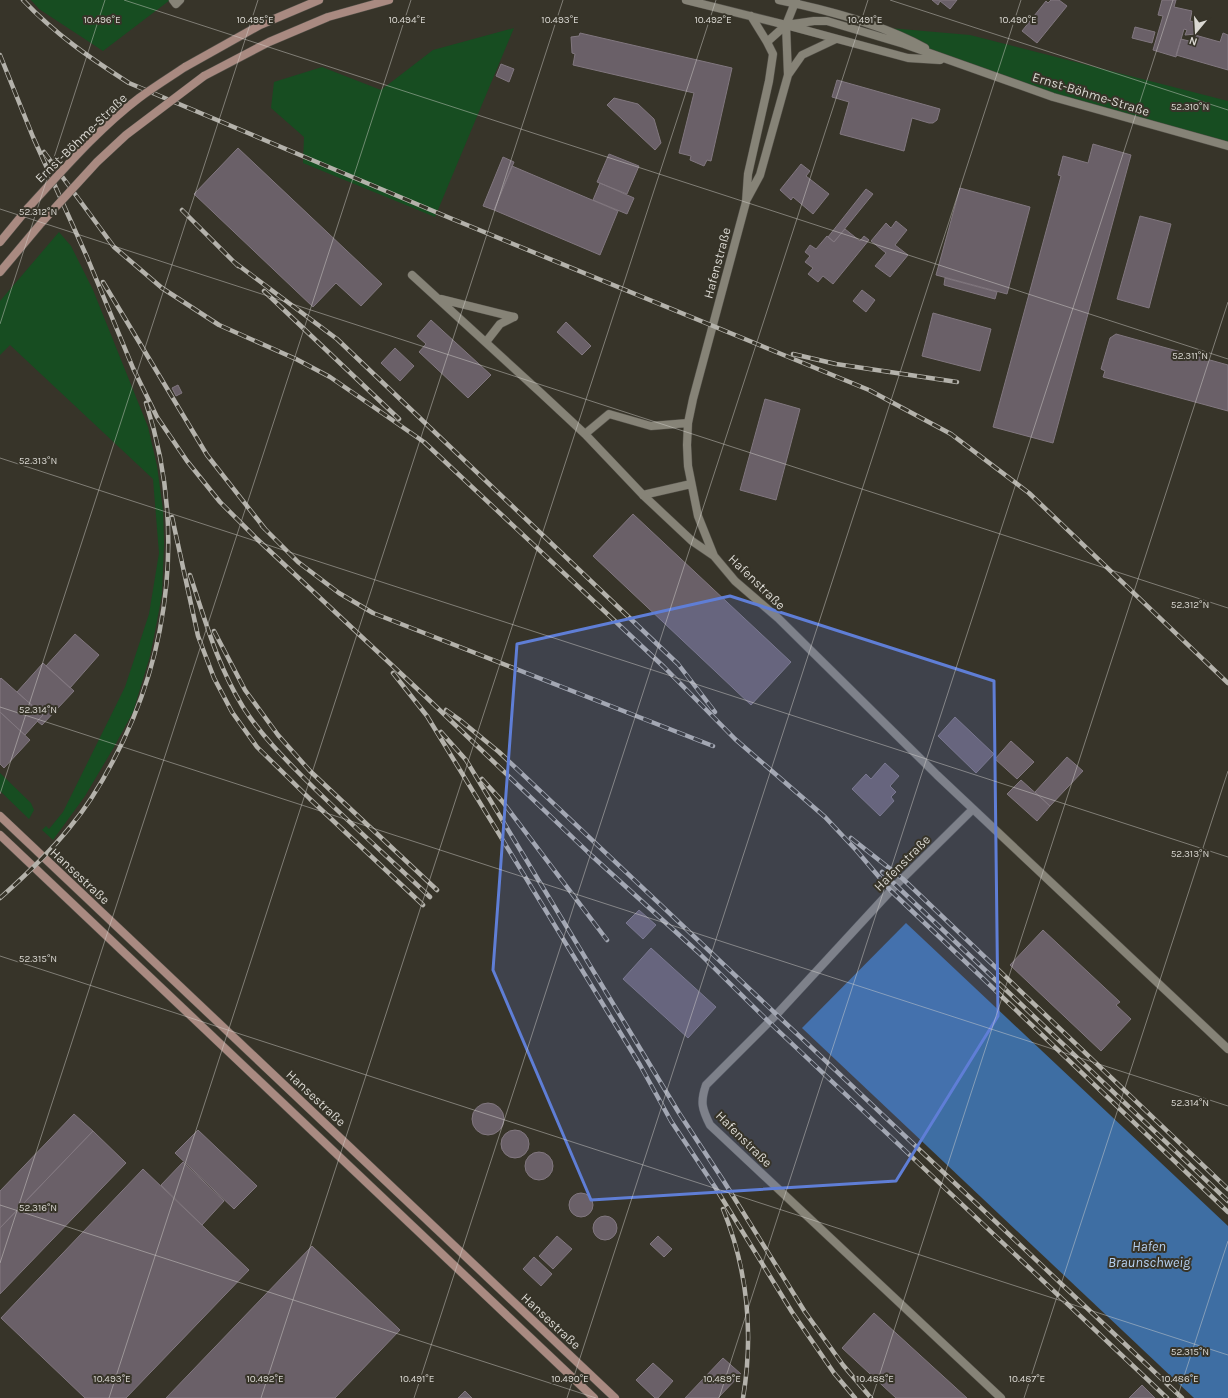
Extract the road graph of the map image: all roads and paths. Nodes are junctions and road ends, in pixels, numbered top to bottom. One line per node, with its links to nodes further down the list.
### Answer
1 (173, 0): 2 (street)
2 (180, 0)
3 (319, 0): 16 (main road, Ernst-Böhme-Straße, bridge)
4 (389, 0): 17 (main road, bridge)
5 (686, 0): 8 (street, Ernst-Böhme-Straße)
6 (779, 0): 7 (street, Ernst-Böhme-Straße)
7 (795, 2): 9 (street); 12 (street, Ernst-Böhme-Straße)
8 (751, 16): 9 (street, Ernst-Böhme-Straße); 11 (street, Hafenstraße)
9 (786, 25): 10 (street, Ernst-Böhme-Straße); 11 (street); 12 (street, Ernst-Böhme-Straße); 13 (street, Hafenstraße)
10 (836, 39): 12 (street, Ernst-Böhme-Straße); 13 (street, Hafenstraße)
11 (767, 42): 15 (street, Hafenstraße)
12 (949, 60): 14 (street, Ernst-Böhme-Straße)
13 (788, 75): 15 (street, Hafenstraße)
14 (1228, 146)
15 (746, 202): 21 (street, Hafenstraße)
16 (0, 242)
17 (0, 272)
18 (412, 275): 19 (street, Hafenstraße)
19 (439, 299): 20 (street, Hafenstraße); 20 (street, Hafenstraße)
20 (486, 342): 22 (street, Hafenstraße)
21 (688, 423): 22 (street); 23 (street, Hafenstraße)
22 (585, 434): 24 (street, Hafenstraße)
23 (691, 484): 24 (street); 25 (street, Hafenstraße)
24 (643, 494): 25 (street, Hafenstraße)
25 (714, 556): 26 (street, Hafenstraße)
26 (973, 808): 29 (street, Hafenstraße); 32 (street, Hafenstraße)
27 (0, 816): 31 (main road, Hansestraße)
28 (0, 835): 30 (main road, Hansestraße)
29 (1228, 1049)
30 (594, 1398)
31 (615, 1398)
32 (1001, 1398)

